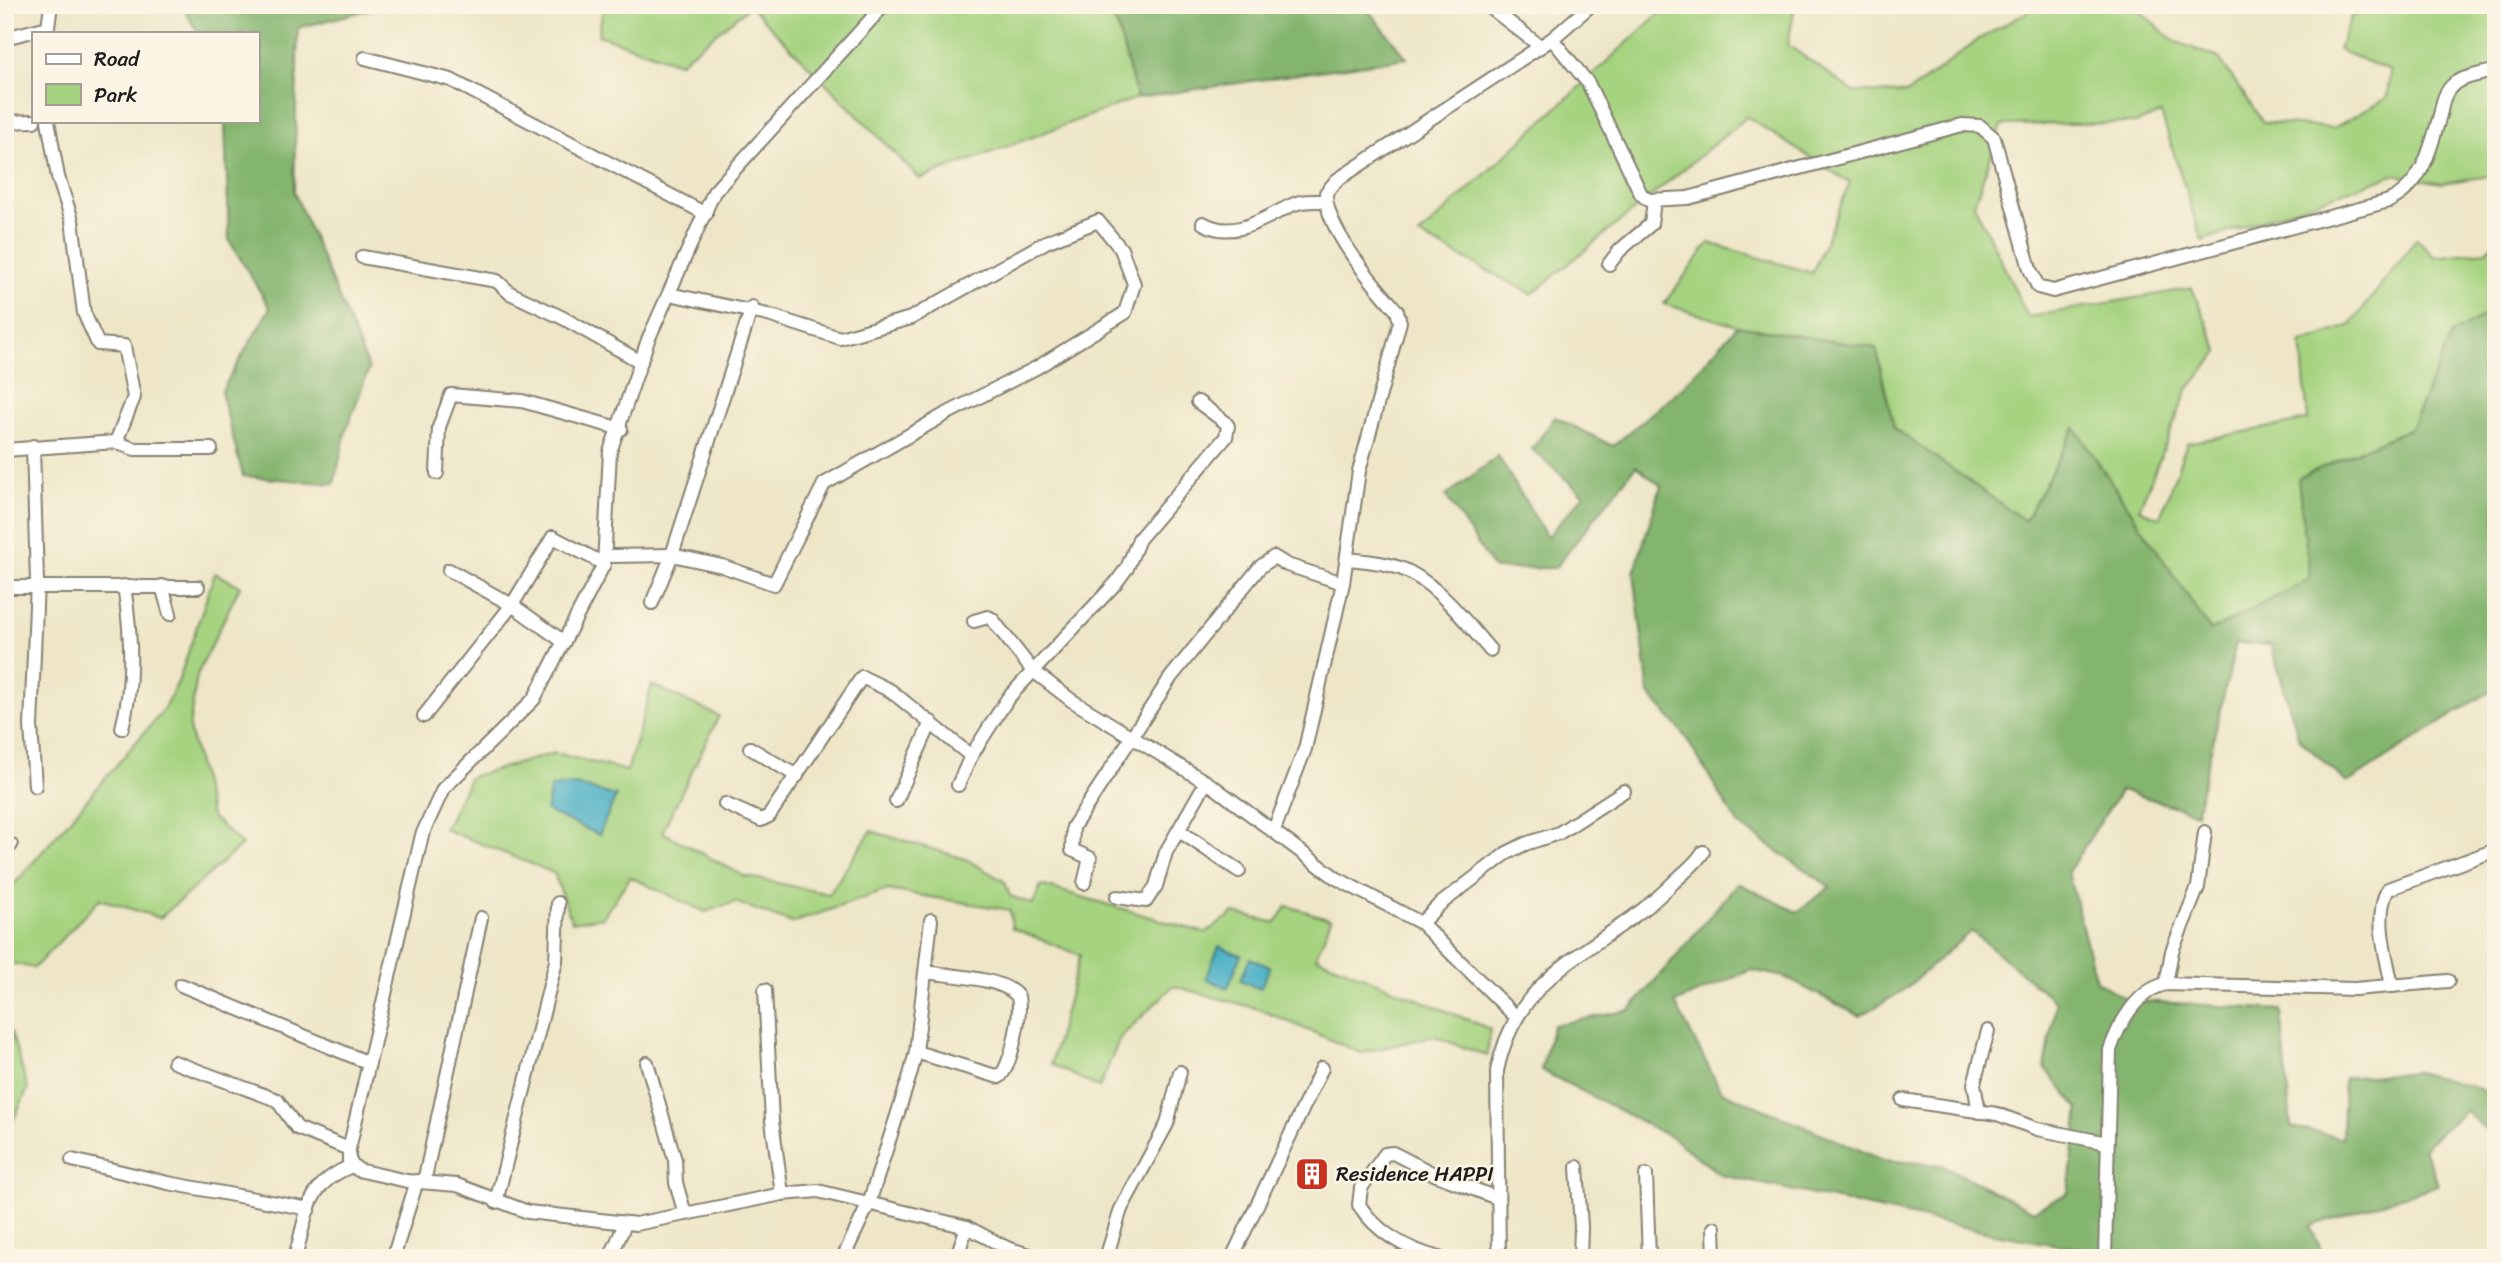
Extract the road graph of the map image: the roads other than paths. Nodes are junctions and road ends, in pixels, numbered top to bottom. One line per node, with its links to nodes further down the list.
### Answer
1 (51, 5): 5 (street)
2 (884, 5): 17 (street)
3 (1487, 5): 9 (street)
4 (1591, 5): 8 (street)
5 (40, 32)
6 (32, 36): 7 (street)
7 (5, 38)
8 (1552, 38): 9 (street); 16 (street)
9 (1540, 46): 15 (street)
10 (365, 58): 17 (street)
11 (2496, 70): 16 (street)
12 (32, 121): 13 (street)
13 (5, 122)
14 (48, 122): 26 (street)
15 (1325, 201): 18 (street); 32 (street)
16 (1654, 201): 20 (street)
17 (706, 214): 21 (street)
18 (1203, 223)
19 (362, 257): 23 (street)
20 (1609, 264)
21 (669, 294): 22 (street); 23 (street)
22 (751, 309): 31 (street); 31 (street)
23 (641, 362): 25 (street)
24 (1198, 402): 47 (street)
25 (620, 429): 30 (street); 33 (street)
26 (116, 442): 27 (street); 28 (street)
27 (33, 447): 29 (street); 36 (street)
28 (211, 449)
29 (5, 450)
30 (437, 473)
31 (672, 555): 33 (street); 41 (street)
32 (1347, 559): 35 (street); 46 (street)
33 (608, 560): 42 (street); 45 (street)
34 (449, 570): 42 (street)
35 (1343, 583): 51 (street); 61 (street)
36 (37, 586): 37 (street); 39 (street); 57 (street)
37 (124, 586): 38 (street); 50 (street)
38 (162, 586): 40 (street); 43 (street)
39 (5, 587)
40 (198, 587)
41 (652, 603)
42 (512, 605): 45 (street); 48 (street)
43 (170, 614)
44 (974, 621): 47 (street)
45 (564, 642): 84 (street)
46 (1490, 650)
47 (1032, 670): 51 (street); 53 (street)
48 (424, 716)
49 (931, 722): 53 (street); 54 (street); 59 (street)
50 (122, 728)
51 (1129, 737): 55 (street); 67 (street)
52 (750, 748): 54 (street)
53 (971, 755): 56 (street)
54 (797, 776): 60 (street)
55 (1206, 782): 61 (street); 62 (street)
56 (958, 785)
57 (36, 786)
58 (1625, 790): 72 (street)
59 (896, 801)
60 (726, 804)
61 (1274, 830): 72 (street)
62 (1181, 832): 66 (street); 68 (street)
63 (2205, 832): 75 (street)
64 (2496, 850): 77 (street)
65 (1703, 852): 79 (street)
66 (1239, 871)
67 (1084, 883)
68 (1117, 897)
69 (558, 903): 98 (street)
70 (481, 918): 95 (street)
71 (931, 920): 73 (street)
72 (1421, 923): 79 (street)
73 (926, 972): 81 (street); 81 (street)
74 (2448, 981): 77 (street)
75 (2166, 984): 77 (street); 89 (street)
76 (181, 985): 84 (street)
77 (2392, 986)
78 (765, 990): 96 (street)
79 (1516, 1017): 97 (street)
80 (1988, 1031): 88 (street)
81 (916, 1052): 99 (street)
82 (174, 1062): 90 (street)
83 (647, 1062): 101 (street)
84 (369, 1063): 90 (street)
85 (1322, 1068): 112 (street)
86 (1180, 1072): 111 (street)
87 (1903, 1100): 88 (street)
88 (1979, 1112): 89 (street)
89 (2107, 1143): 118 (street)
90 (349, 1149): 92 (street)
91 (72, 1160): 100 (street)
92 (352, 1167): 95 (street); 100 (street)
93 (1577, 1167): 115 (street)
94 (1646, 1175): 116 (street)
95 (421, 1182): 98 (street); 106 (street)
96 (782, 1194): 99 (street); 101 (street)
97 (1497, 1198): 113 (street); 114 (street)
98 (496, 1202): 102 (street)
99 (869, 1203): 103 (street); 108 (street)
100 (309, 1209): 105 (street)
101 (685, 1214): 102 (street)
102 (625, 1224): 107 (street)
103 (967, 1227): 109 (street); 110 (street)
104 (1714, 1228): 117 (street)
105 (295, 1258)
106 (393, 1258)
107 (610, 1258)
108 (843, 1258)
109 (956, 1258)
110 (1039, 1258)
111 (1106, 1258)
112 (1232, 1258)
113 (1439, 1258)
114 (1499, 1258)
115 (1580, 1258)
116 (1648, 1258)
117 (1715, 1258)
118 (2105, 1258)

